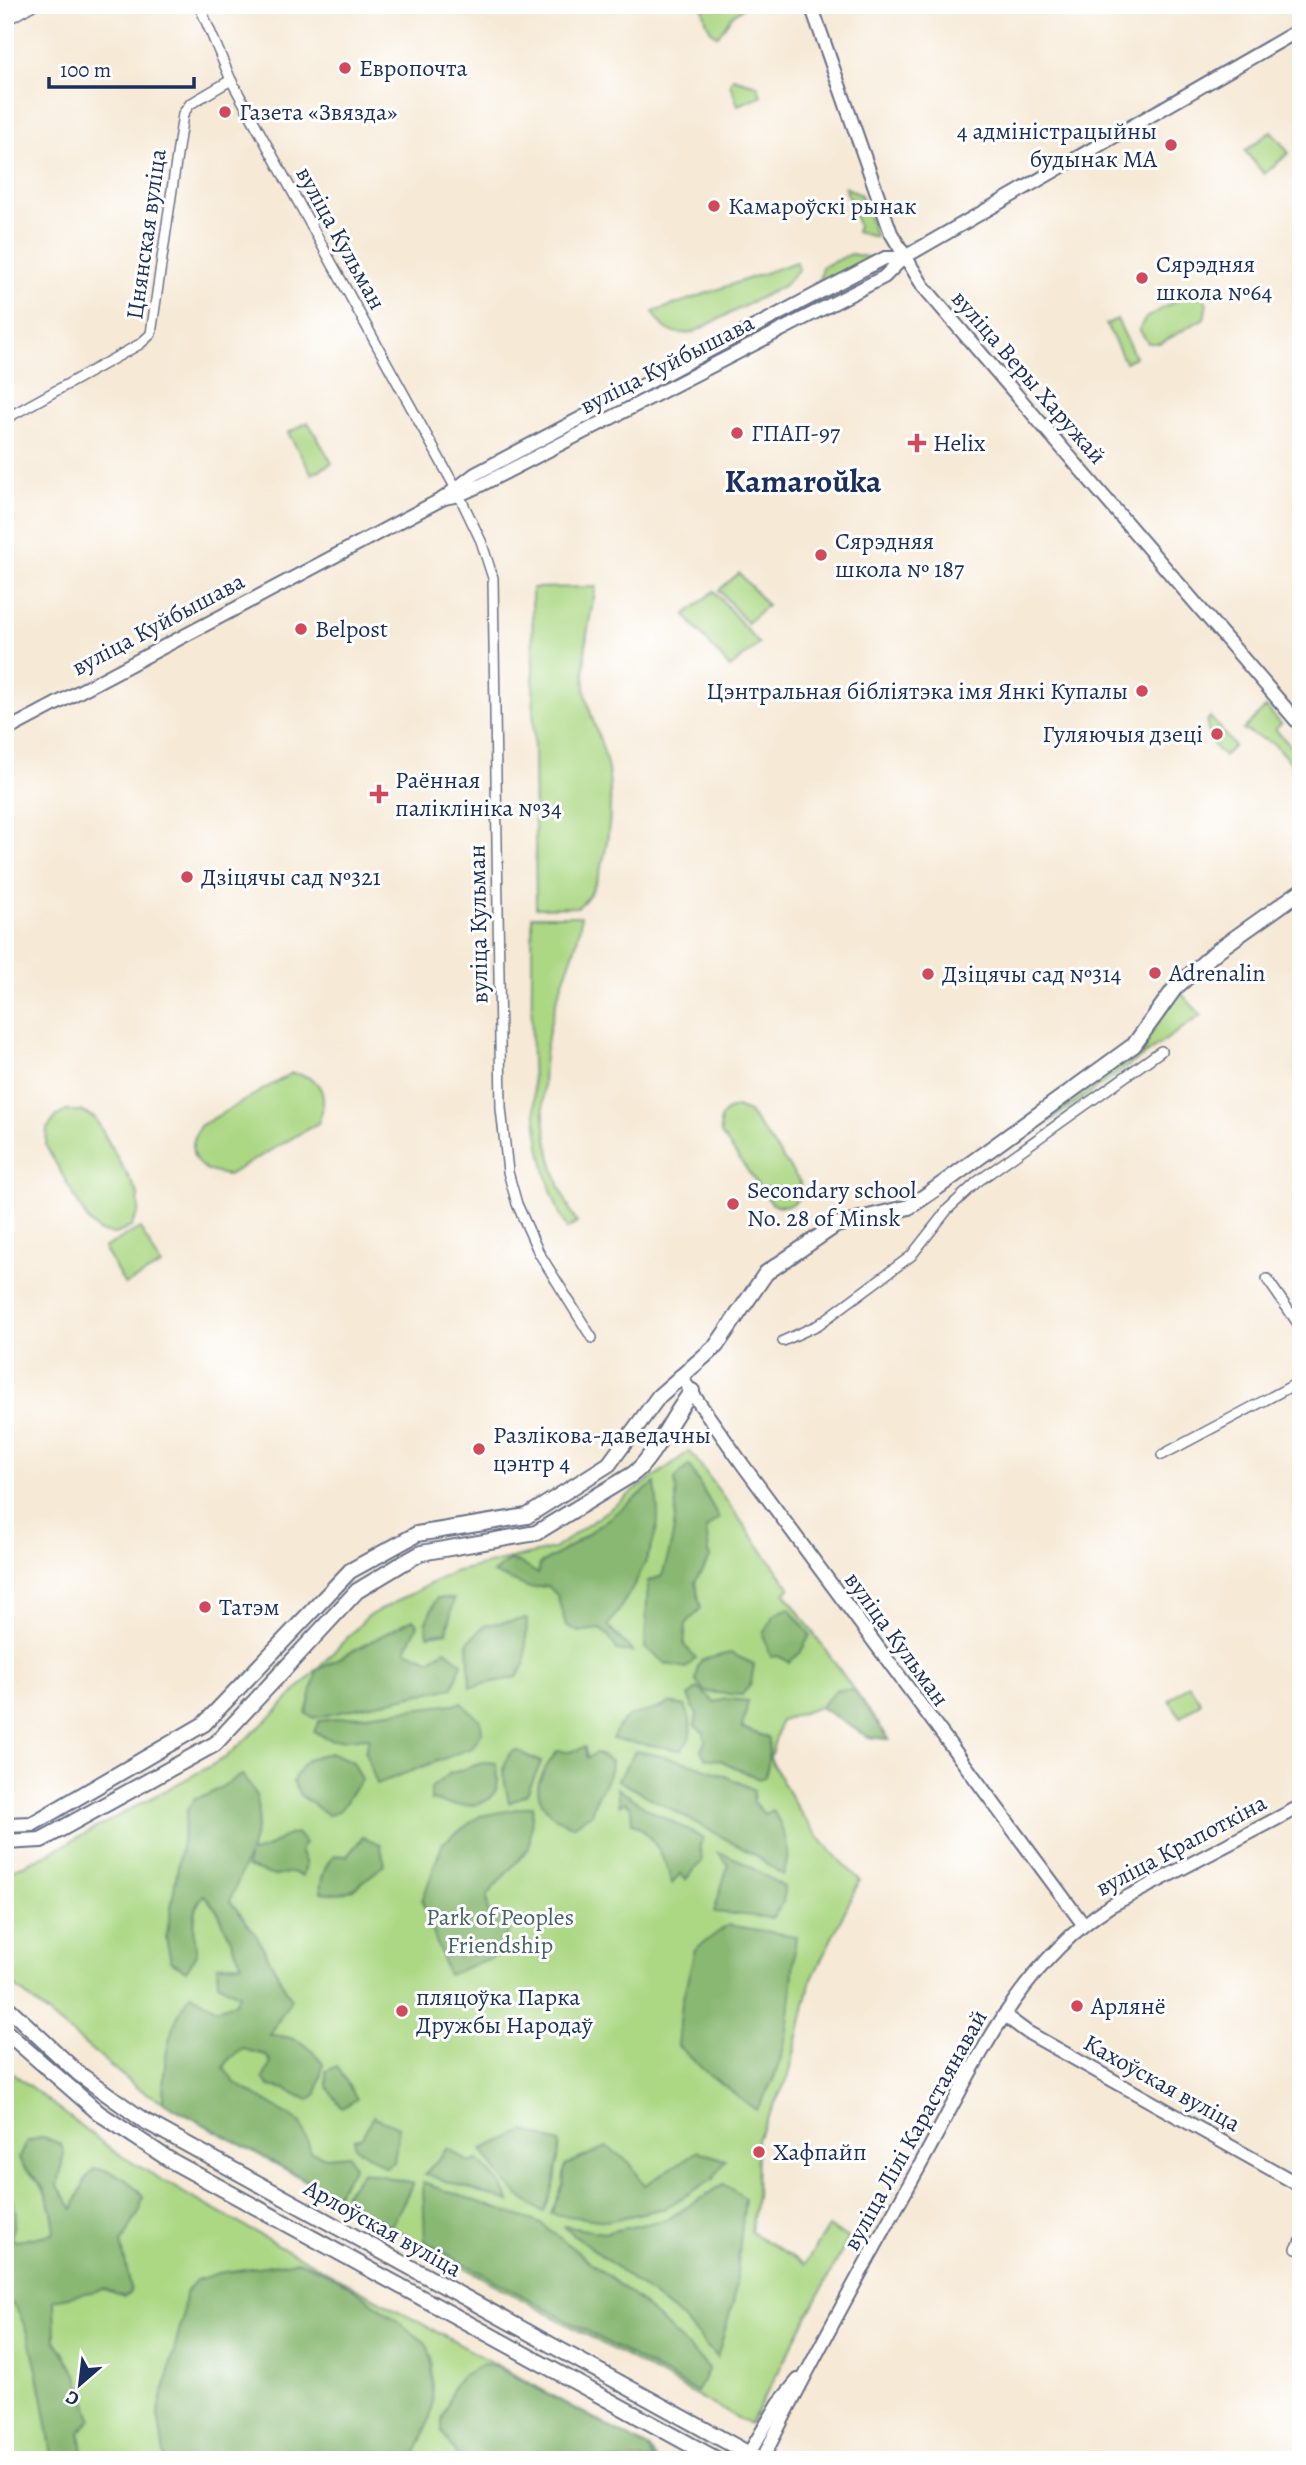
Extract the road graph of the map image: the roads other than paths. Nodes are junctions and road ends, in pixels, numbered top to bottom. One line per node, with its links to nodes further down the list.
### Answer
1 (33, 5): 4 (street)
2 (199, 5): 6 (street, вуліца Кульман)
3 (811, 5): 7 (main road, вуліца Веры Харужай)
4 (5, 21)
5 (1301, 29): 7 (main road, вуліца Куйбышава)
6 (231, 80): 8 (street, Цнянская вуліца); 9 (street, вуліца Кульман)
7 (903, 258): 9 (main road, вуліца Куйбышава); 10 (main road, вуліца Веры Харужай)
8 (5, 419)
9 (457, 491): 11 (main road, вуліца Куйбышава); 16 (street, вуліца Кульман)
10 (1301, 726)
11 (5, 731)
12 (1301, 891): 18 (main road)
13 (1161, 1051): 17 (street)
14 (1267, 1279): 15 (street)
15 (1301, 1328)
16 (592, 1338)
17 (783, 1341)
18 (680, 1376): 20 (main road, вуліца Кульман); 23 (main road)
19 (1301, 1381): 21 (street)
20 (692, 1391): 24 (main road); 25 (main road, вуліца Кульман)
21 (1162, 1455)
22 (1301, 1805): 25 (main road, вуліца Крапоткіна)
23 (5, 1825)
24 (5, 1842)
25 (1083, 1924): 27 (main road, вуліца Лілі Карастаянавай)
26 (5, 2005): 30 (main road, Арлоўская вуліца)
27 (1004, 2015): 29 (main road, Кахоўская вуліца); 30 (main road, вуліца Лілі Карастаянавай)
28 (5, 2031): 31 (main road, Арлоўская вуліца)
29 (1301, 2186)
30 (754, 2458)
31 (719, 2460)

